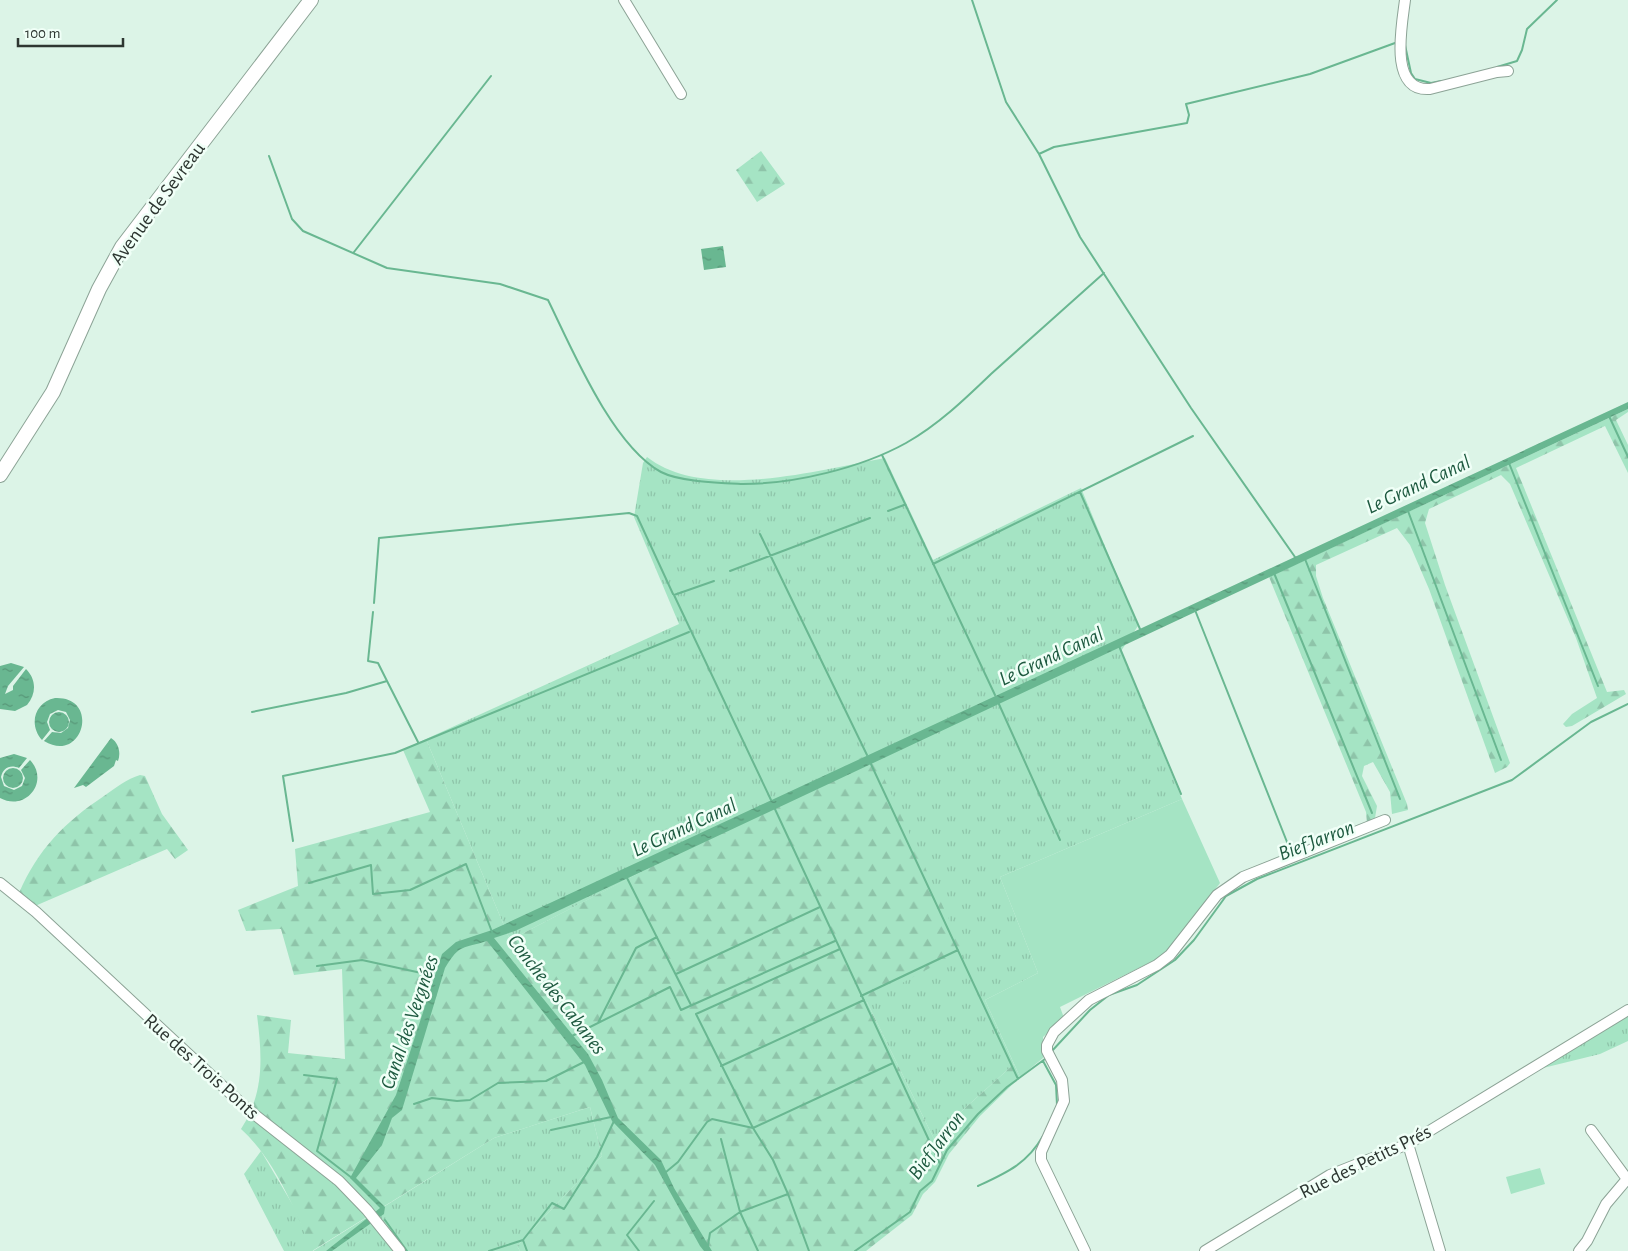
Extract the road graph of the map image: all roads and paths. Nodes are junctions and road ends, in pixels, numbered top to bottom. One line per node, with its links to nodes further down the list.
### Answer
1 (311, 0): 6 (main road, Avenue de Sevreau)
2 (624, 0): 5 (street)
3 (1405, 0): 4 (street)
4 (1508, 71)
5 (681, 94)
6 (0, 475)
7 (1385, 820): 14 (street)
8 (0, 883): 13 (street, Rue des Trois Ponts)
9 (1628, 1010): 11 (street, Rue des Petits Prés)
10 (1591, 1130): 12 (street)
11 (1408, 1144): 15 (street, Rue des Petits Prés); 16 (street)
12 (1628, 1178): 17 (street)
13 (400, 1251)
14 (1085, 1251)
15 (1205, 1251)
16 (1440, 1251)
17 (1578, 1251)

